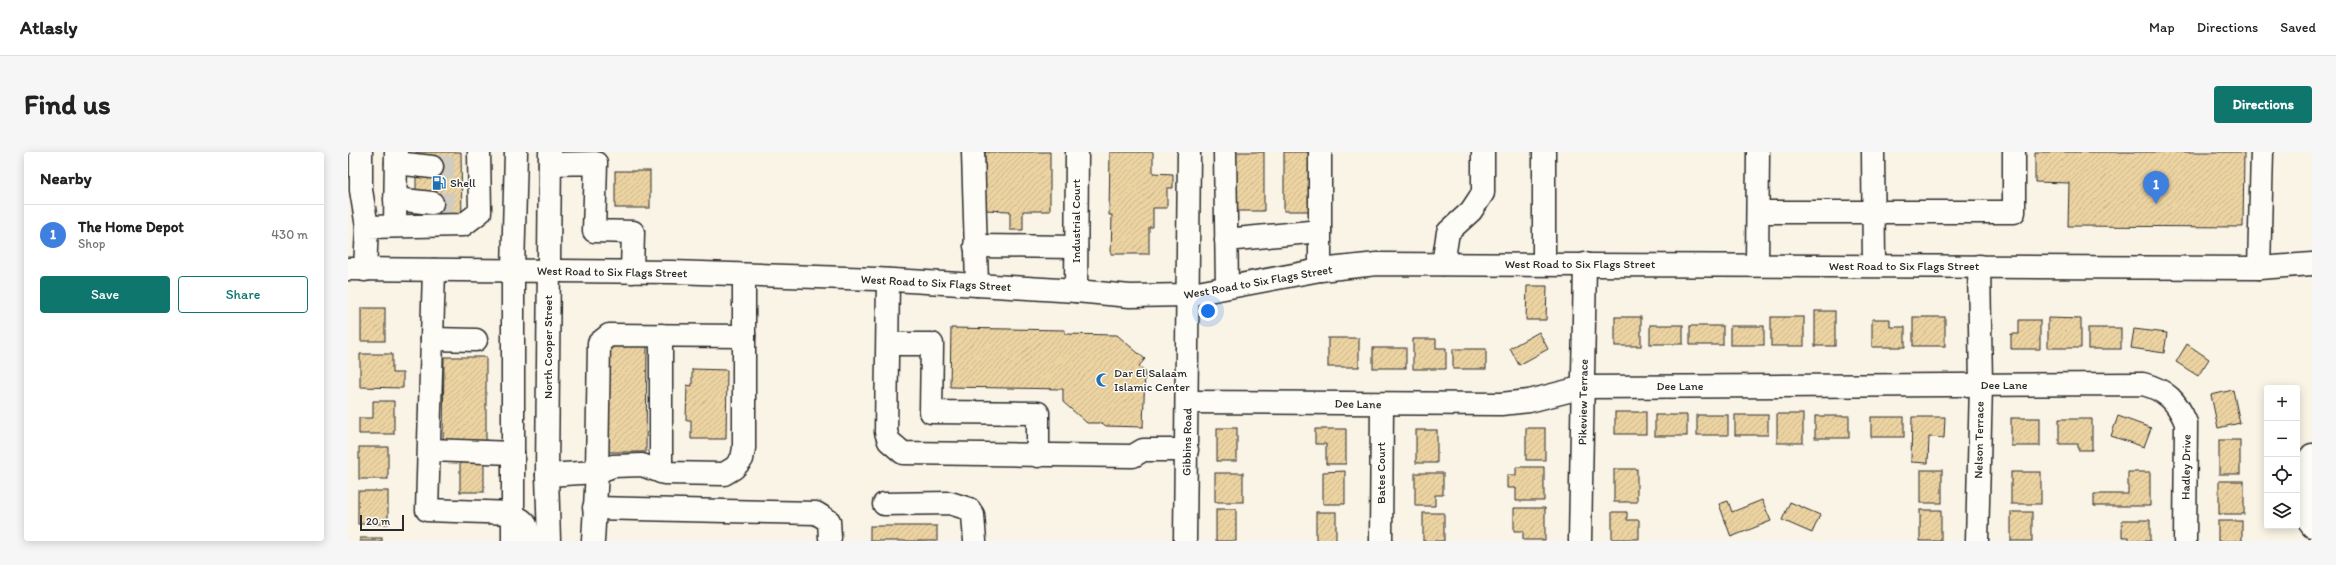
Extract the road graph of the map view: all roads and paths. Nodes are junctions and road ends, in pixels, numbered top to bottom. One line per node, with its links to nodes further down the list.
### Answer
1 (361, 152): 23 (street)
2 (516, 152): 39 (street)
3 (973, 152): 26 (street)
4 (1077, 152): 27 (street, Industrial Court)
5 (1189, 152): 47 (street, Gibbins Road)
6 (1225, 152): 25 (street)
7 (1320, 152): 24 (street)
8 (1483, 152): 28 (street)
9 (1544, 152): 29 (street)
10 (1758, 152): 20 (street)
11 (1873, 152): 21 (street)
12 (2014, 152): 21 (street)
13 (2262, 152): 35 (street)
14 (396, 158): 17 (street); 18 (street)
15 (550, 158): 40 (street, North Cooper Street); 41 (street)
16 (473, 161): 22 (street)
17 (432, 167)
18 (395, 199): 19 (street); 22 (street)
19 (432, 203)
20 (1758, 212): 21 (street); 32 (street)
21 (1873, 213): 33 (street)
22 (395, 226): 23 (street)
23 (367, 227): 36 (street)
24 (1320, 231): 25 (street); 38 (street)
25 (1226, 240): 45 (street)
26 (975, 246): 27 (street); 44 (street)
27 (1076, 248): 46 (street, Industrial Court)
28 (1443, 264): 29 (street, West Road to Six Flags Street); 38 (street, West Road to Six Flags Street)
29 (1544, 264): 30 (street, West Road to Six Flags Street)
30 (1585, 264): 32 (street, West Road to Six Flags Street); 54 (street, Pikeview Terrace)
31 (2312, 264): 35 (street, West Road to Six Flags Street)
32 (1757, 265): 33 (street, West Road to Six Flags Street)
33 (1874, 265): 34 (street, West Road to Six Flags Street)
34 (1979, 266): 35 (street, West Road to Six Flags Street); 53 (street, Nelson Terrace)
35 (2259, 268)
36 (356, 269): 37 (street, West Road to Six Flags Street)
37 (434, 270): 39 (street, West Road to Six Flags Street); 50 (street)
38 (1320, 270): 45 (street, West Road to Six Flags Street)
39 (513, 271): 40 (street, West Road to Six Flags Street); 60 (street)
40 (549, 272): 41 (street, West Road to Six Flags Street); 65 (street, North Cooper Street)
41 (632, 272): 42 (street, West Road to Six Flags Street)
42 (744, 275): 43 (street, West Road to Six Flags Street); 49 (street)
43 (888, 280): 44 (street, West Road to Six Flags Street); 52 (street)
44 (976, 285): 46 (street, West Road to Six Flags Street)
45 (1227, 287): 47 (street, West Road to Six Flags Street)
46 (1076, 291): 47 (street, West Road to Six Flags Street)
47 (1187, 296): 56 (street, Gibbins Road)
48 (661, 335): 49 (street); 63 (street); 64 (street)
49 (744, 336): 64 (street)
50 (432, 339): 51 (street); 58 (street)
51 (476, 340)
52 (888, 344): 62 (street); 62 (street)
53 (1980, 385): 54 (street, Dee Lane); 55 (street, Dee Lane); 79 (street, Nelson Terrace)
54 (1584, 386): 57 (street, Dee Lane); 78 (street, Pikeview Terrace)
55 (2171, 397): 80 (street, Hadley Drive)
56 (1188, 402): 57 (street, Dee Lane); 59 (street, Gibbins Road)
57 (1382, 404): 77 (street, Bates Court)
58 (430, 450): 60 (street); 68 (street)
59 (1187, 450): 62 (street); 76 (street, Gibbins Road)
60 (513, 453): 68 (street)
61 (2312, 455): 69 (street)
62 (1038, 456)
63 (597, 472): 64 (street); 65 (street); 67 (street)
64 (661, 472)
65 (547, 475): 73 (street, North Cooper Street)
66 (884, 504): 75 (street)
67 (594, 508): 70 (street); 74 (street)
68 (513, 514): 71 (street); 72 (street)
69 (2312, 526)
70 (830, 538)
71 (513, 541)
72 (529, 541)
73 (549, 541)
74 (593, 541)
75 (975, 541)
76 (1185, 541)
77 (1381, 541)
78 (1580, 541)
79 (1977, 541)
80 (2185, 541)

